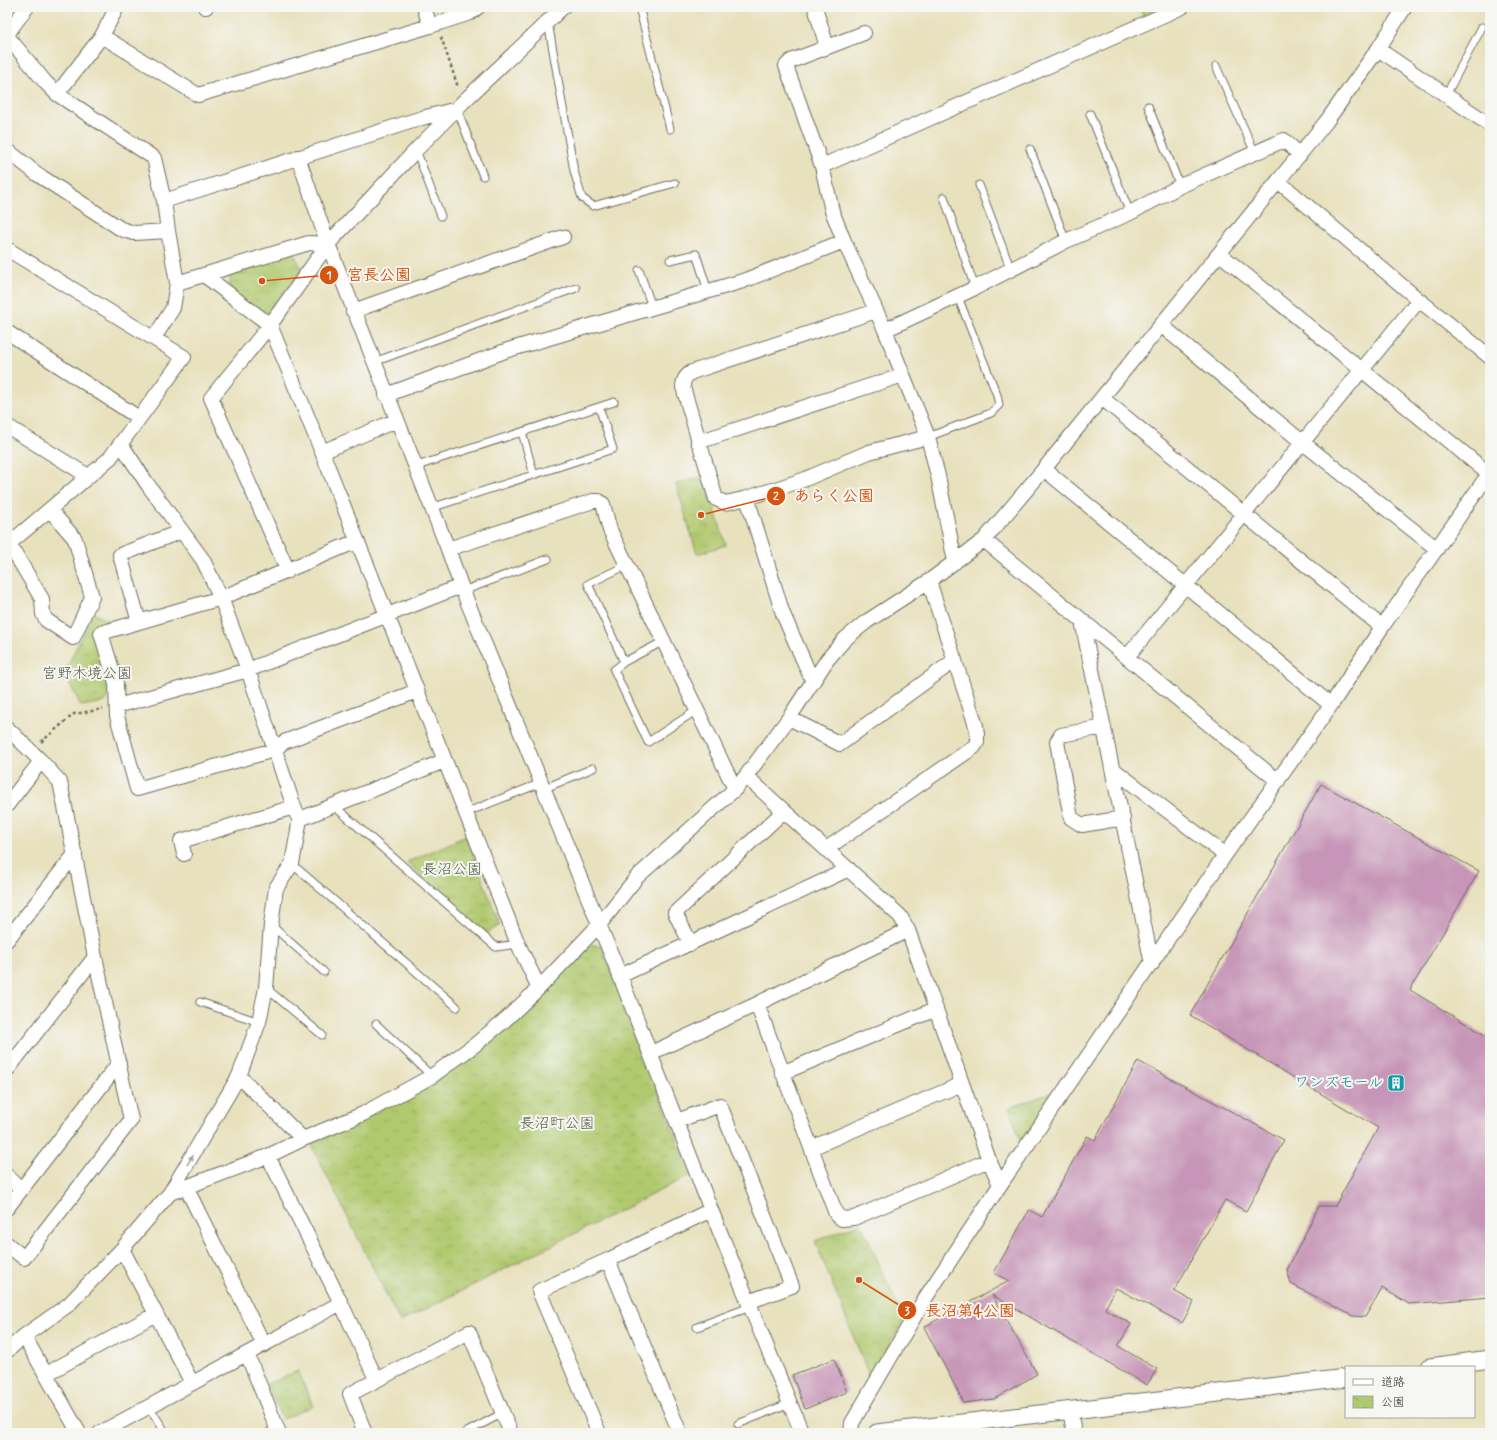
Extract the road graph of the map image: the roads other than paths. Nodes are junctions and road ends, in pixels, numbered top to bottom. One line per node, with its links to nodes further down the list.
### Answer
1 (27, 7): 14 (street)
2 (117, 7): 15 (street)
3 (424, 7): 11 (street)
4 (478, 7): 11 (street)
5 (563, 7): 10 (street)
6 (639, 7): 25 (lane)
7 (814, 7): 16 (street)
8 (1182, 7): 32 (street)
9 (1399, 10): 17 (street)
10 (548, 22): 21 (street); 35 (lane)
11 (433, 25): 15 (street)
12 (1482, 27): 20 (lane)
13 (864, 33): 16 (street)
14 (7, 35): 19 (street)
15 (102, 36): 19 (street)
16 (827, 47): 32 (street)
17 (1378, 49): 20 (street); 30 (street)
18 (1216, 66): 29 (lane)
19 (57, 94): 39 (street)
20 (1446, 95): 24 (street)
21 (460, 106): 28 (street); 31 (street); 33 (lane)
22 (1148, 106): 37 (lane)
23 (1090, 114): 40 (lane)
24 (1490, 124)
25 (670, 129)
26 (1030, 149): 45 (lane)
27 (7, 150): 42 (street)
28 (416, 150): 41 (lane); 46 (street)
29 (1255, 153): 30 (street); 37 (street)
30 (1300, 155): 34 (street)
31 (298, 157): 39 (street); 46 (street)
32 (822, 166): 44 (street)
33 (483, 176)
34 (1278, 182): 48 (street); 58 (street)
35 (675, 183)
36 (979, 185): 51 (lane)
37 (1180, 186): 40 (street)
38 (944, 196): 55 (lane)
39 (164, 201): 42 (street)
40 (1130, 213): 45 (street)
41 (441, 216)
42 (168, 231): 53 (street)
43 (563, 237): 60 (street)
44 (844, 241): 56 (street); 61 (street)
45 (1066, 241): 51 (street)
46 (328, 244): 52 (street); 60 (street); 62 (street)
47 (7, 249): 66 (street)
48 (1220, 254): 63 (street); 69 (street)
49 (670, 260): 56 (lane)
50 (639, 270): 59 (lane)
51 (1011, 270): 55 (street)
52 (204, 275): 53 (street); 62 (street)
53 (177, 283): 66 (street)
54 (576, 288): 68 (lane)
55 (975, 288): 57 (street)
56 (708, 291): 59 (street)
57 (958, 297): 64 (street); 79 (lane)
58 (1419, 300): 67 (street); 69 (street)
59 (652, 307): 71 (street)
60 (353, 311): 68 (street)
61 (876, 311): 64 (street); 80 (street)
62 (270, 325): 83 (street); 102 (street)
63 (1162, 325): 72 (street); 81 (street)
64 (885, 330): 70 (street)
65 (7, 332): 75 (street)
66 (154, 338): 75 (street)
67 (1490, 357)
68 (374, 362): 71 (street)
69 (1361, 370): 81 (street); 86 (street)
70 (903, 375): 79 (street); 80 (street)
71 (386, 395): 76 (street)
72 (1102, 398): 85 (street); 92 (street)
73 (614, 402): 74 (lane)
74 (599, 407): 78 (lane); 87 (lane)
75 (139, 418): 82 (street)
76 (397, 420): 83 (street); 84 (street)
77 (7, 426): 88 (street)
78 (522, 432): 84 (lane); 87 (lane)
79 (928, 437): 89 (street); 100 (street)
80 (698, 442): 89 (street)
81 (1302, 442): 92 (street); 98 (street)
82 (121, 444): 88 (street); 93 (street)
83 (322, 452): 95 (street)
84 (414, 467): 90 (street)
85 (1044, 468): 94 (street); 104 (street)
86 (1489, 473): 98 (street)
87 (534, 475): 90 (lane)
88 (88, 476): 91 (street)
89 (747, 498): 116 (street)
90 (430, 508): 97 (street)
91 (50, 510): 96 (street); 96 (street)
92 (1244, 514): 104 (street); 110 (street)
93 (182, 531): 106 (street); 109 (street)
94 (984, 540): 100 (street); 108 (street)
95 (357, 541): 102 (street); 107 (street)
96 (9, 542)
97 (448, 549): 101 (street); 105 (street)
98 (1437, 549): 110 (street)
99 (548, 559): 105 (lane)
100 (955, 562): 103 (street)
101 (626, 565): 111 (street); 114 (lane)
102 (288, 571): 106 (street)
103 (929, 581): 113 (street); 116 (street)
104 (1185, 585): 112 (street); 118 (street)
105 (462, 589): 107 (street); 131 (street)
106 (221, 598): 109 (street); 115 (street)
107 (387, 615): 115 (street); 117 (street)
108 (1082, 621): 112 (street); 122 (street)
109 (139, 622): 119 (street)
110 (1382, 627): 118 (street)
111 (664, 641): 114 (lane); 120 (street)
112 (1127, 657): 130 (street)
113 (955, 660): 121 (street); 139 (street)
114 (624, 662): 120 (lane)
115 (248, 670): 119 (street); 124 (street)
116 (813, 682): 121 (street)
117 (417, 691): 124 (street); 126 (street)
118 (1331, 705): 130 (street)
119 (117, 706): 124 (street)
120 (697, 710): 132 (street)
121 (789, 718): 129 (street)
122 (1104, 727): 128 (street); 138 (street)
123 (7, 728): 125 (street)
124 (274, 750): 136 (street)
125 (41, 761): 133 (street); 140 (street)
126 (444, 761): 134 (street); 137 (street)
127 (593, 768): 131 (lane)
128 (1113, 769): 138 (street); 142 (street)
129 (746, 776): 132 (street); 135 (street)
130 (1278, 781): 142 (street)
131 (542, 786): 137 (lane); 146 (street)
132 (735, 789): 146 (street)
133 (7, 805)
134 (333, 805): 136 (street); 149 (lane)
135 (784, 811): 139 (street); 150 (street)
136 (297, 813): 141 (street); 143 (street)
137 (466, 813): 149 (street)
138 (1123, 818): 152 (street)
139 (826, 849): 144 (street)
140 (74, 854): 148 (street); 151 (street)
141 (184, 854)
142 (1226, 856): 152 (street)
143 (292, 864): 145 (street); 159 (lane)
144 (849, 870): 147 (street); 150 (street)
145 (271, 925): 153 (lane); 155 (street)
146 (599, 925): 154 (street); 156 (street)
147 (908, 930): 158 (street); 160 (street)
148 (7, 940)
149 (518, 944): 156 (street)
150 (691, 944): 154 (street)
151 (95, 957): 165 (street); 166 (street)
152 (1152, 964): 177 (street)
153 (324, 972)
154 (620, 976): 164 (street)
155 (266, 988): 161 (street); 163 (lane)
156 (539, 988): 169 (street)
157 (200, 1002): 161 (lane)
158 (757, 1004): 164 (street); 167 (street)
159 (457, 1007)
160 (936, 1009): 167 (street); 170 (street)
161 (259, 1022): 168 (street)
162 (376, 1024): 169 (lane)
163 (322, 1035)
164 (651, 1053): 171 (street)
165 (119, 1063): 179 (street); 183 (street)
166 (7, 1070)
167 (782, 1073): 173 (street)
168 (239, 1076): 172 (street); 180 (street, one-way to 168)
169 (432, 1076): 172 (street)
170 (962, 1084): 173 (street); 175 (street)
171 (677, 1121): 182 (street); 187 (street)
172 (303, 1139): 174 (street)
173 (811, 1148): 175 (street)
174 (268, 1156): 178 (street); 186 (street)
175 (989, 1160): 177 (street)
176 (7, 1176): 179 (street)
177 (1000, 1185): 215 (street)
178 (186, 1187): 180 (street); 191 (street)
179 (22, 1189): 181 (street)
180 (170, 1193): 184 (street)
181 (7, 1208)
182 (711, 1210): 185 (street); 187 (street)
183 (7, 1244)
184 (122, 1249): 188 (street); 190 (street)
185 (608, 1260): 212 (street); 213 (street)
186 (341, 1303): 191 (street); 198 (street)
187 (749, 1304): 189 (lane); 200 (street)
188 (156, 1314): 196 (street); 199 (street)
189 (697, 1327)
190 (24, 1336): 192 (street); 196 (street)
191 (264, 1345): 193 (street)
192 (7, 1351)
193 (247, 1354): 199 (street); 205 (street)
194 (1490, 1359): 195 (street)
195 (1438, 1366)
196 (46, 1374): 206 (street)
197 (1345, 1378): 202 (street)
198 (376, 1379): 203 (street); 209 (street)
199 (192, 1383): 201 (street)
200 (790, 1404): 204 (lane); 214 (street)
201 (149, 1407): 207 (street); 208 (lane)
202 (1070, 1410): 216 (street); 217 (street)
203 (503, 1413): 210 (lane); 211 (street)
204 (738, 1424)
205 (274, 1431)
206 (79, 1433)
207 (100, 1433)
208 (166, 1433)
209 (365, 1433)
210 (465, 1433)
211 (511, 1433)
212 (599, 1433)
213 (680, 1433)
214 (802, 1433)
215 (851, 1433)
216 (878, 1433)
217 (1074, 1433)

